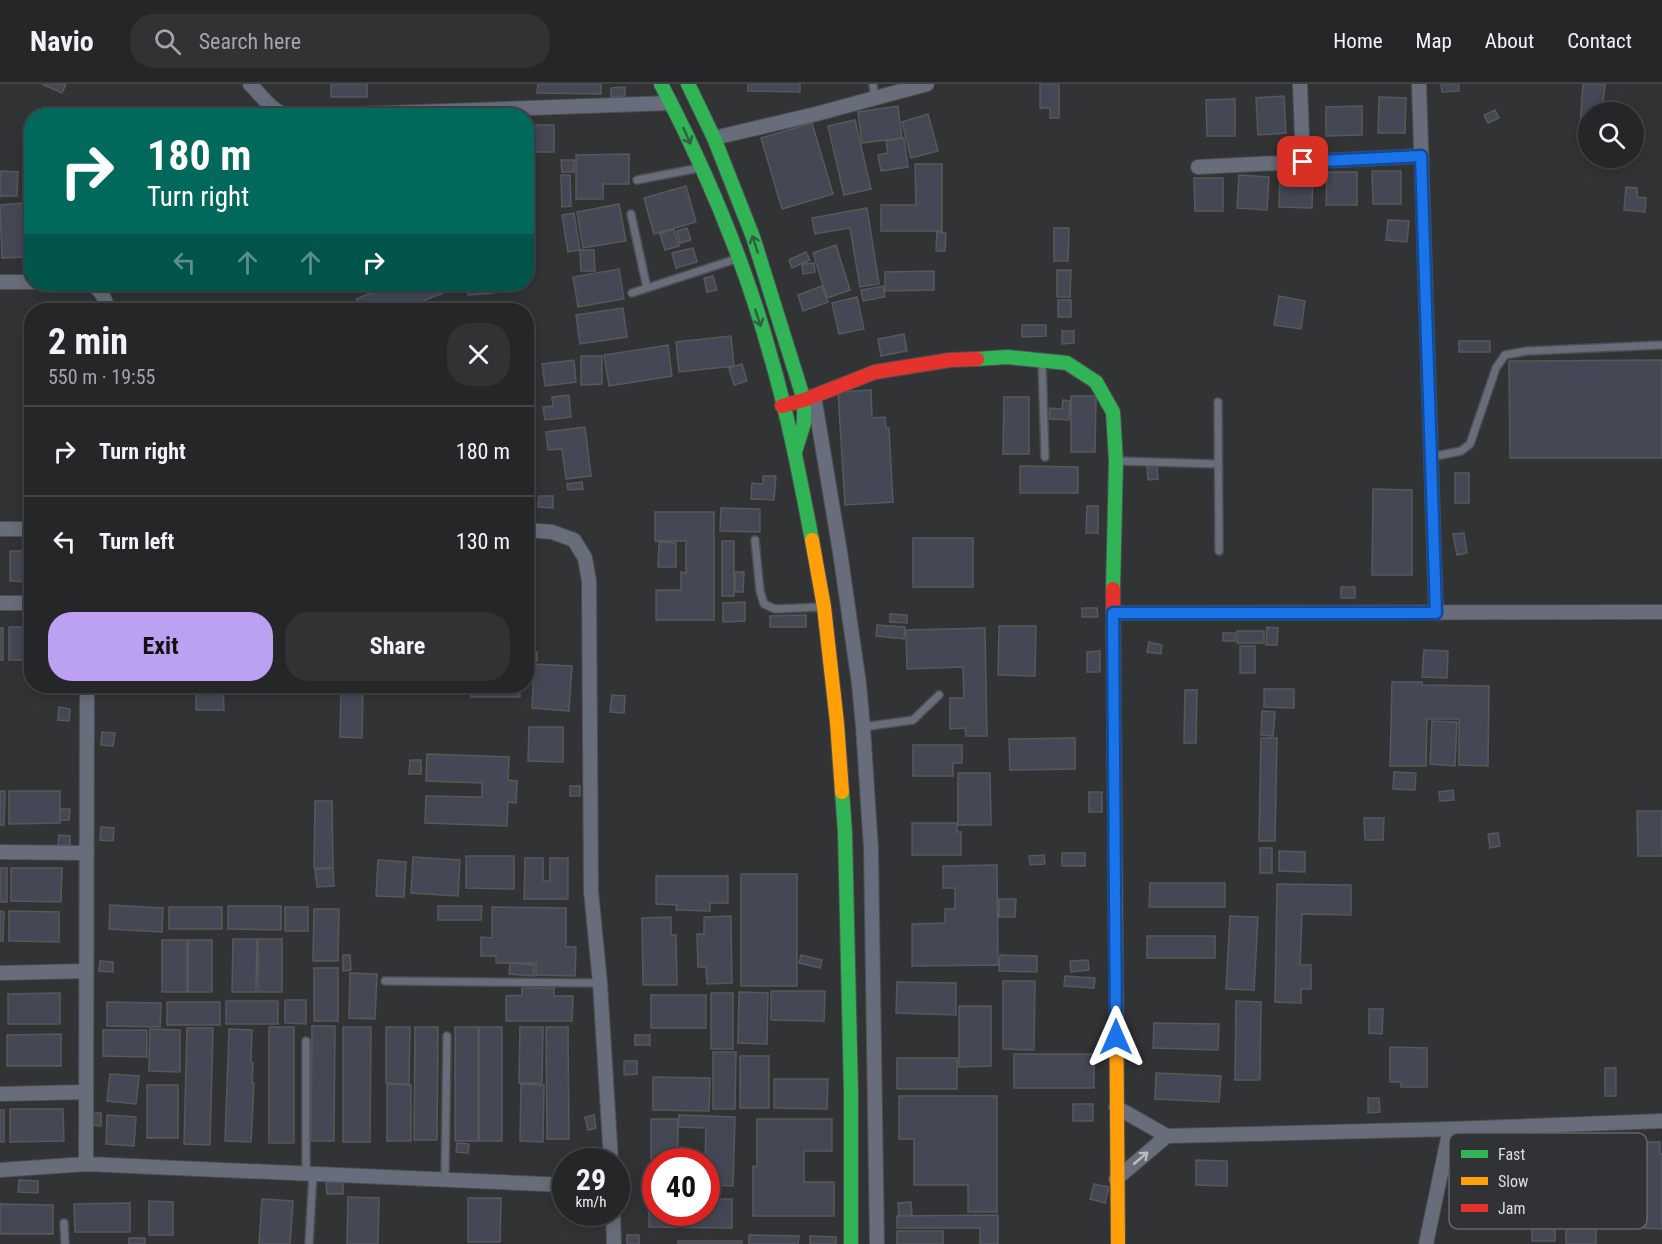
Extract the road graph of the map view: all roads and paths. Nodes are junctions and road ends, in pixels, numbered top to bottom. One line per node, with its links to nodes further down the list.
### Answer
1 (250, 84): 9 (street)
2 (662, 84): 8 (main road)
3 (688, 84): 11 (main road)
4 (927, 84): 7 (street)
5 (1300, 84): 13 (street)
6 (1419, 84): 12 (street)
7 (874, 91): 11 (street)
8 (671, 104): 10 (street); 15 (main road, one-way to 15)
9 (273, 108)
10 (534, 108)
11 (714, 138): 25 (main road, one-way to 11)
12 (1421, 156): 13 (street); 30 (street)
13 (1303, 162): 14 (street)
14 (1198, 167)
15 (702, 168): 16 (lane); 18 (main road)
16 (637, 180)
17 (631, 214): 21 (lane)
18 (739, 258): 21 (lane); 27 (main road, one-way to 27)
19 (0, 282): 20 (street)
20 (24, 282)
21 (647, 288): 22 (lane)
22 (632, 293)
23 (1662, 345): 30 (lane)
24 (1042, 361): 25 (main road); 29 (lane); 31 (main road)
25 (809, 398): 27 (main road); 28 (main road); 46 (street)
26 (1218, 402): 32 (lane)
27 (782, 406): 28 (main road)
28 (795, 452): 40 (main road)
29 (1045, 457)
30 (1431, 457): 43 (street)
31 (1116, 461): 32 (lane); 42 (main road)
32 (1218, 464): 37 (lane)
33 (0, 529): 34 (street)
34 (24, 529)
35 (534, 531): 52 (street)
36 (755, 540): 40 (lane)
37 (1219, 551)
38 (0, 603): 39 (street)
39 (24, 603)
40 (824, 607): 75 (main road)
41 (1662, 612): 43 (street)
42 (1113, 613): 43 (street); 57 (main road)
43 (1436, 613)
44 (87, 693): 48 (street)
45 (939, 695): 46 (lane)
46 (863, 727): 76 (street)
47 (0, 852): 48 (street)
48 (87, 853): 49 (street)
49 (86, 971): 50 (street); 55 (street)
50 (0, 973)
51 (385, 981): 52 (lane)
52 (600, 983): 63 (street)
53 (447, 1036): 67 (lane)
54 (306, 1041): 66 (lane)
55 (86, 1092): 56 (street); 64 (street)
56 (0, 1094)
57 (1116, 1107): 62 (street); 68 (main road)
58 (1662, 1121): 59 (street)
59 (1450, 1129): 60 (street); 62 (street)
60 (1449, 1133)
61 (1449, 1134): 78 (street)
62 (1167, 1136): 68 (street, one-way to 62)
63 (610, 1148)
64 (86, 1164): 65 (street); 66 (street)
65 (0, 1170)
66 (309, 1173): 67 (street); 73 (lane)
67 (445, 1179): 69 (street)
68 (1116, 1179): 77 (main road)
69 (552, 1184)
70 (64, 1223): 72 (lane)
71 (613, 1226): 74 (street)
72 (65, 1244)
73 (309, 1244)
74 (614, 1244)
75 (851, 1244)
76 (877, 1244)
77 (1118, 1244)
78 (1426, 1244)

